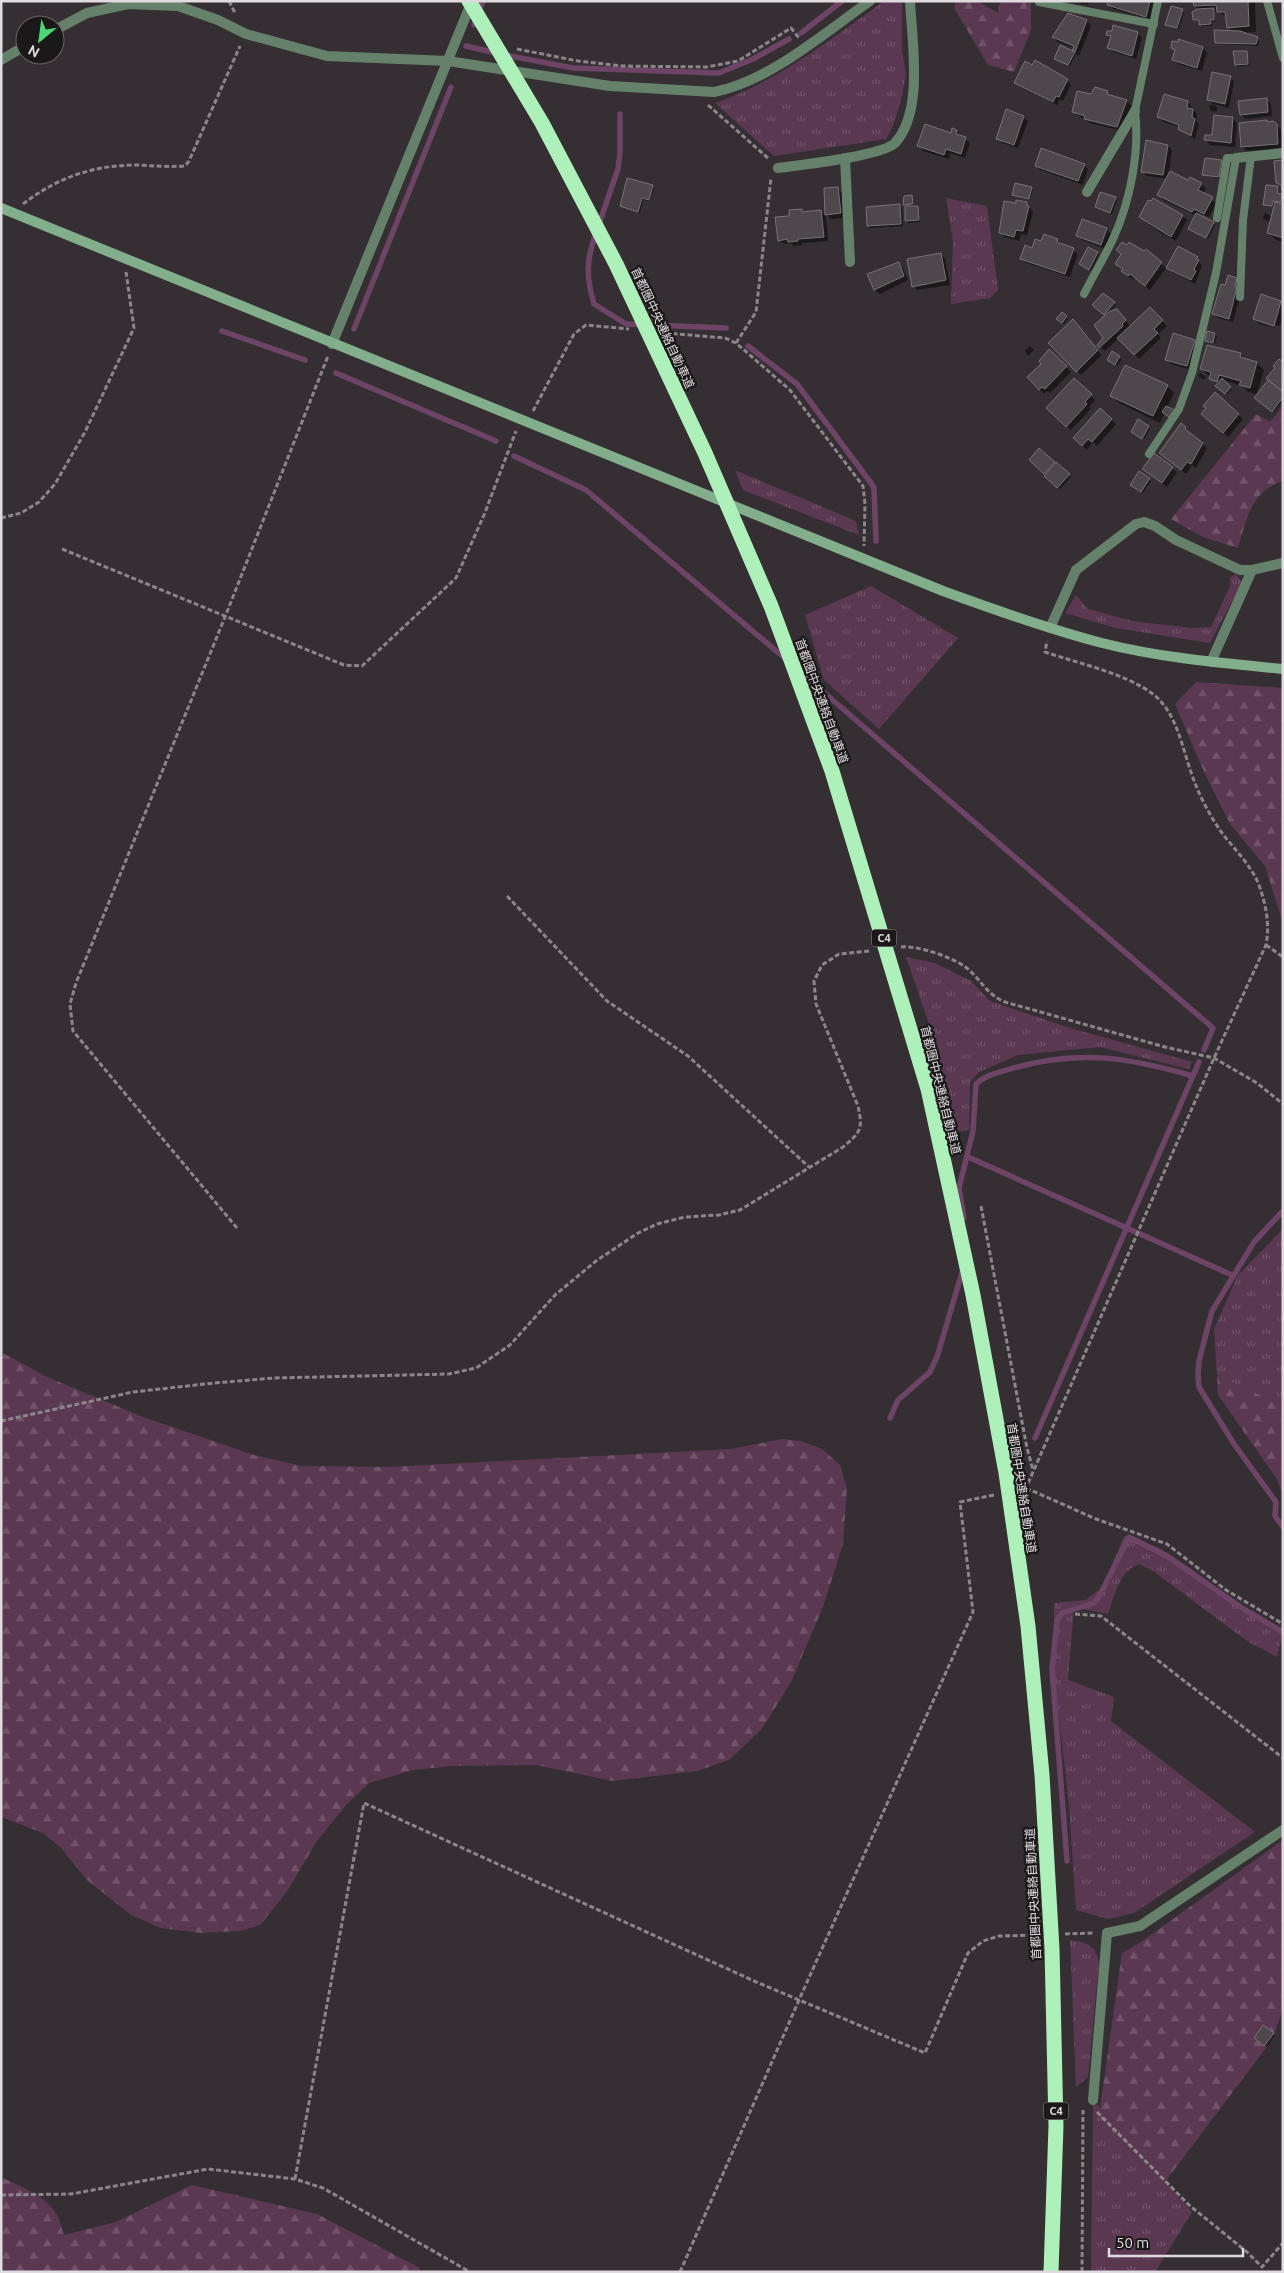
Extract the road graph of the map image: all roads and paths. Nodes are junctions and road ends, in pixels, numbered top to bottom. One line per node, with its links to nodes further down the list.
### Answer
1 (470, 1): 15 (street); 73 (highway, 首都圏中央連絡自動車道 / C4)
2 (870, 1): 10 (street)
3 (910, 1): 20 (street)
4 (1158, 1): 7 (lane)
5 (1266, 1): 13 (lane)
6 (1039, 2): 7 (lane)
7 (1154, 24): 17 (lane)
8 (65, 25): 9 (street)
9 (246, 34): 15 (street); 24 (path)
10 (806, 46): 11 (path); 16 (street)
11 (512, 48)
12 (15, 52): 14 (street)
13 (1283, 58)
14 (1, 60)
15 (448, 61): 16 (street); 33 (street)
16 (693, 92): 22 (path)
17 (1135, 111): 23 (street); 28 (lane)
18 (1283, 153): 19 (street)
19 (1252, 156): 21 (street); 29 (lane)
20 (845, 158): 22 (street); 27 (street)
21 (1236, 158): 25 (lane); 35 (lane)
22 (778, 168): 32 (path)
23 (1087, 192)
24 (6, 211): 26 (street)
25 (1217, 218)
26 (122, 259): 33 (street); 36 (path)
27 (850, 262)
28 (1084, 294)
29 (1240, 297)
30 (631, 330): 34 (path)
31 (658, 332): 32 (path)
32 (736, 343): 38 (path)
33 (332, 344): 34 (street); 41 (path)
34 (524, 422): 38 (street); 41 (path)
35 (1149, 454)
36 (1, 518)
37 (62, 549): 41 (path)
38 (864, 559): 42 (street)
39 (1283, 562): 40 (street)
40 (1252, 570): 42 (street); 43 (street)
41 (225, 617): 54 (path)
42 (1050, 628): 43 (street); 46 (path)
43 (1210, 662): 44 (street)
44 (1283, 669)
45 (507, 896): 52 (path)
46 (1266, 944): 49 (path); 50 (path)
47 (896, 947): 50 (path)
48 (877, 950): 52 (path)
49 (1283, 957)
50 (1214, 1058): 51 (path)
51 (1283, 1104)
52 (810, 1167): 55 (path)
53 (981, 1206): 56 (path)
54 (238, 1228)
55 (1, 1420)
56 (1034, 1471)
57 (1026, 1488): 59 (path)
58 (1075, 1614): 60 (path)
59 (1283, 1624)
60 (1283, 1758)
61 (1283, 1830): 62 (street)
62 (1107, 1933): 63 (path); 66 (street)
63 (1058, 1934)
64 (1038, 1935): 65 (path)
65 (799, 2000): 68 (path); 72 (path)
66 (1093, 2100): 70 (path)
67 (1083, 2106): 74 (path)
68 (294, 2179): 69 (path); 71 (path)
69 (1, 2195)
70 (1283, 2244)
71 (470, 2272)
72 (680, 2272)
73 (1051, 2272)
74 (1082, 2272)

